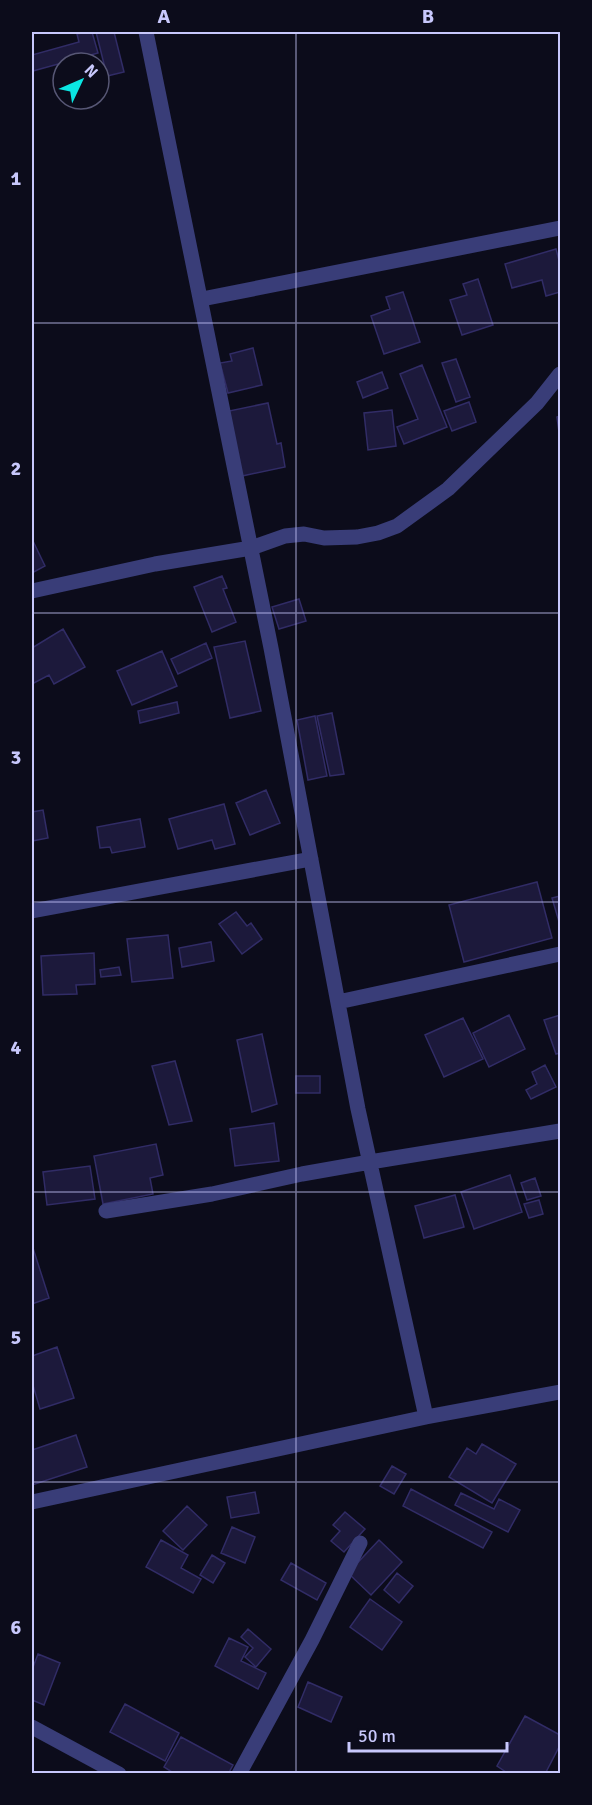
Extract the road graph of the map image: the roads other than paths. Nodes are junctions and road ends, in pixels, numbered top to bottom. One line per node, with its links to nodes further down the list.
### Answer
1 (146, 32): 3 (street)
2 (561, 228): 3 (street)
3 (201, 299): 5 (street)
4 (561, 374): 5 (street)
5 (251, 548): 6 (street); 7 (street)
6 (32, 591)
7 (310, 859): 8 (street); 10 (street)
8 (32, 911)
9 (561, 954): 10 (street)
10 (338, 1002): 12 (street)
11 (561, 1131): 12 (street)
12 (370, 1162): 13 (street); 15 (street)
13 (106, 1210)
14 (561, 1392): 15 (street)
15 (426, 1417): 16 (street)
16 (32, 1502)
17 (360, 1543): 20 (street)
18 (32, 1728): 19 (street)
19 (119, 1773)
20 (239, 1773)

